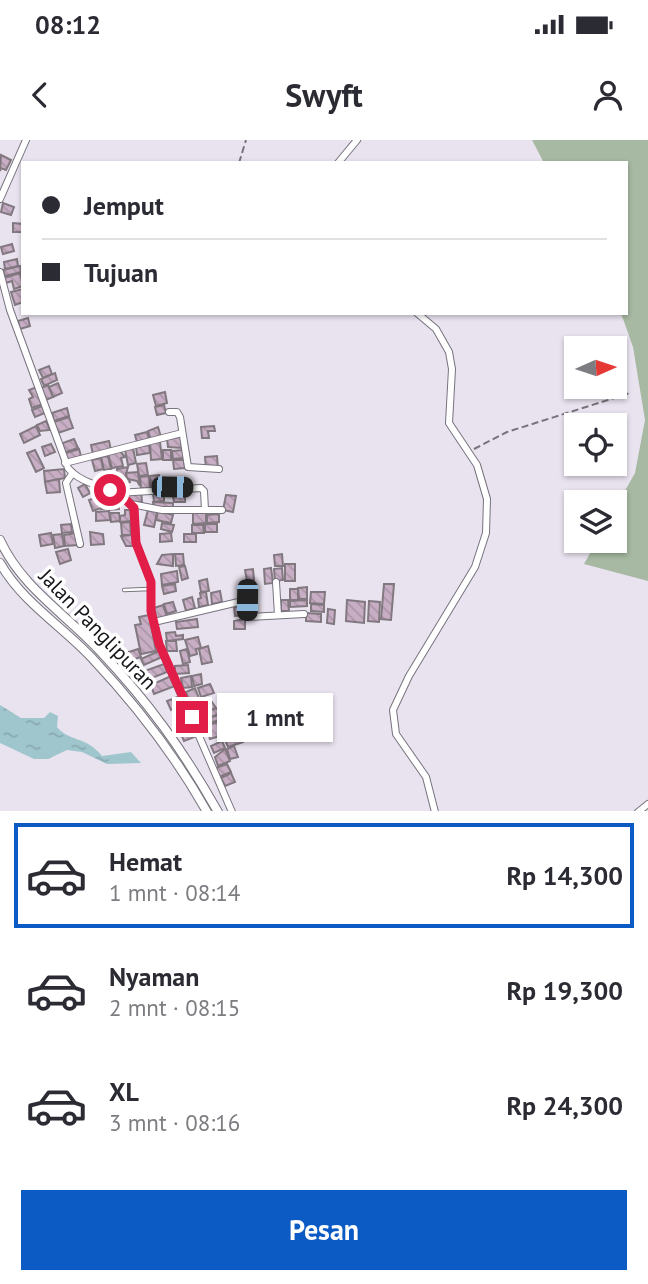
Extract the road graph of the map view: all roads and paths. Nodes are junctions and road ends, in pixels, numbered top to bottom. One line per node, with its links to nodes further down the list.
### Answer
1 (26, 140): 6 (street)
2 (246, 140): 4 (path)
3 (357, 140): 5 (street)
4 (240, 161)
5 (340, 161)
6 (0, 199)
7 (0, 272): 13 (street)
8 (419, 315): 12 (street)
9 (630, 393): 12 (path)
10 (169, 412): 11 (street)
11 (182, 433): 13 (street); 14 (street)
12 (469, 453): 33 (street)
13 (65, 463): 15 (street)
14 (219, 469)
15 (72, 474): 16 (street); 21 (street)
16 (117, 492): 17 (street); 18 (street)
17 (131, 504): 18 (street); 24 (street)
18 (205, 510): 19 (street)
19 (222, 510)
20 (0, 540): 31 (main road, Jalan Panglipuran)
21 (80, 544)
22 (0, 563): 30 (main road, Jalan Panglipuran)
23 (276, 582): 27 (street)
24 (152, 589): 25 (lane); 28 (street)
25 (124, 590)
26 (304, 614): 27 (street)
27 (278, 615): 28 (street)
28 (154, 622): 32 (street)
29 (648, 804): 34 (street)
30 (207, 811)
31 (218, 811)
32 (232, 811)
33 (435, 811)
34 (638, 811)

